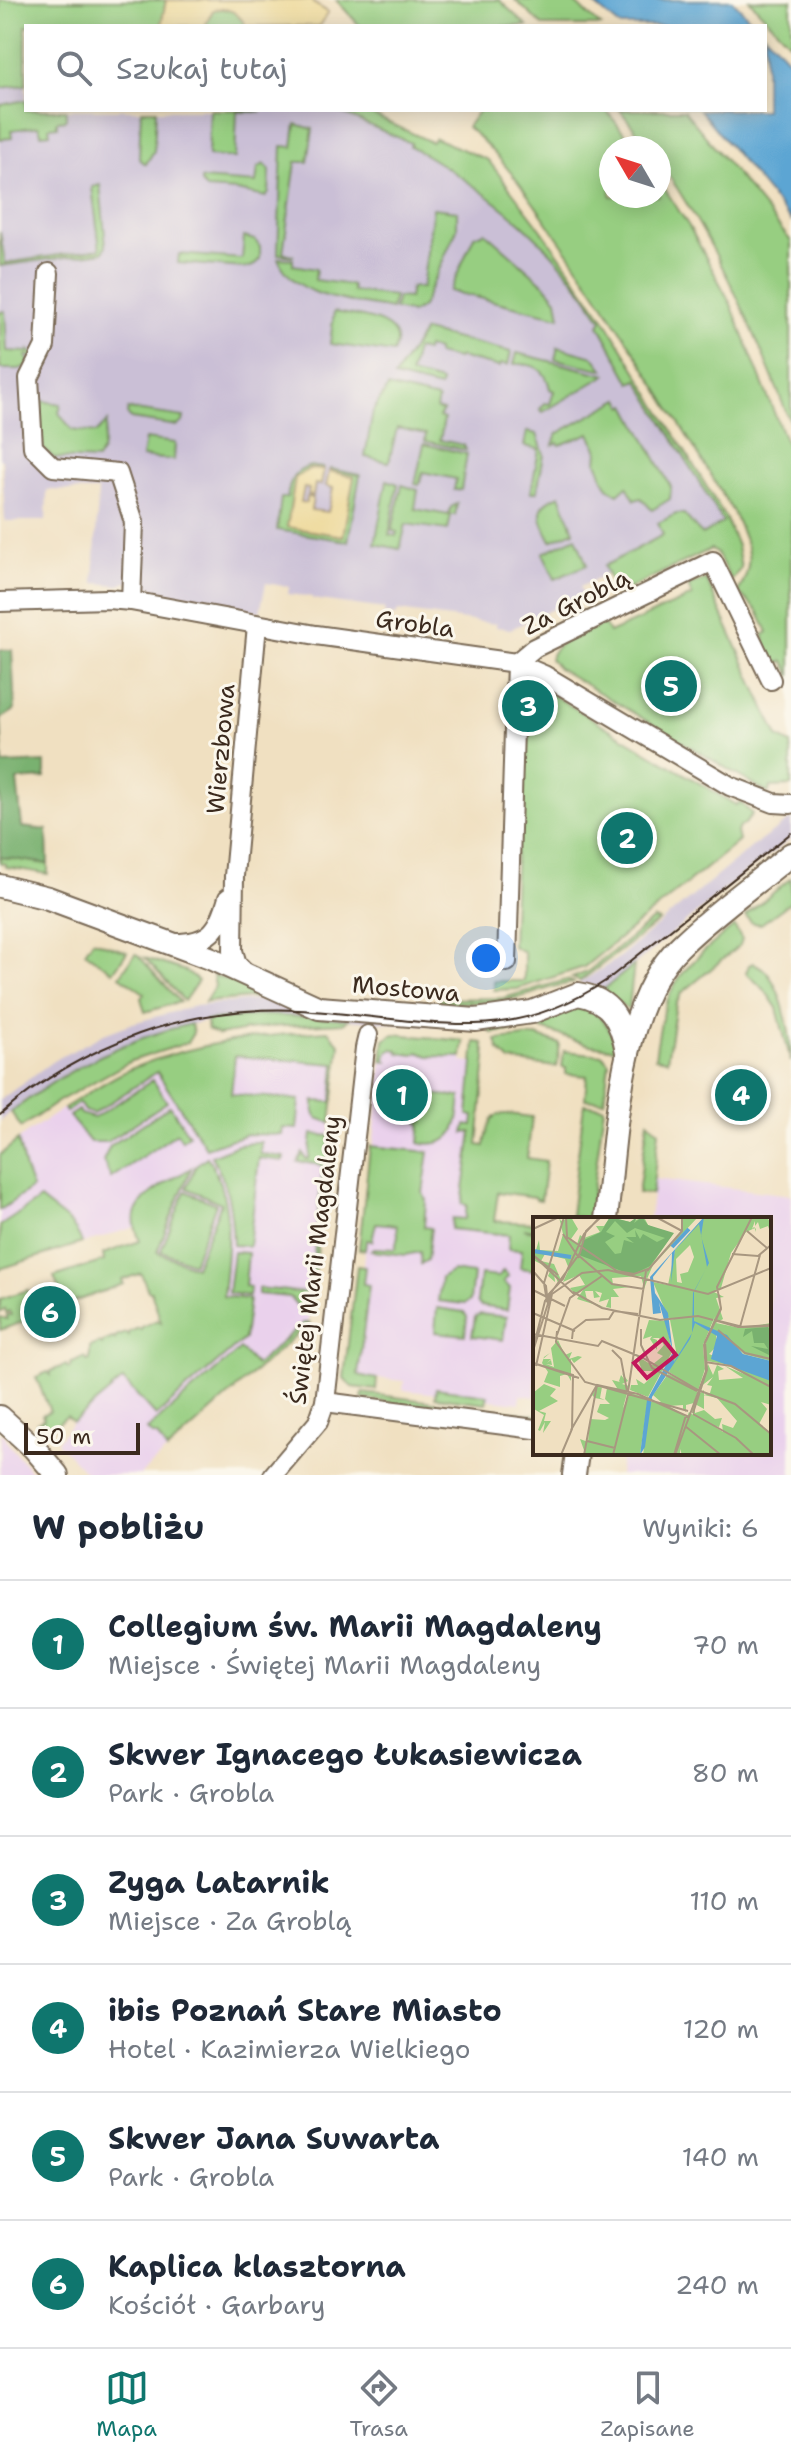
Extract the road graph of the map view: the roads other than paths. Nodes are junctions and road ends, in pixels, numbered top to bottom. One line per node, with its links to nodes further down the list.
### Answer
1 (49, 273): 2 (street)
2 (131, 601): 3 (street, Grobla); 4 (street, Grobla)
3 (0, 602)
4 (257, 625): 5 (street, Grobla); 9 (street, Wierzbowa)
5 (516, 663): 6 (street, Za Groblą); 7 (street, Grobla); 12 (street, Za Groblą)
6 (771, 680)
7 (791, 804)
8 (791, 854): 15 (street)
9 (234, 876): 11 (street, Wierzbowa); 13 (street, Wierzbowa)
10 (0, 886): 11 (street, Mostowa)
11 (171, 944): 13 (street, Mostowa)
12 (507, 962)
13 (245, 972): 15 (street, Mostowa)
14 (368, 1035): 17 (street, Świętej Marii Magdaleny)
15 (627, 1051): 16 (street)
16 (606, 1217)
17 (325, 1402): 19 (street); 22 (street, Świętej Marii Magdaleny)
18 (0, 1417): 21 (street)
19 (533, 1429)
20 (577, 1455): 23 (street)
21 (57, 1475)
22 (273, 1475)
23 (574, 1475)

